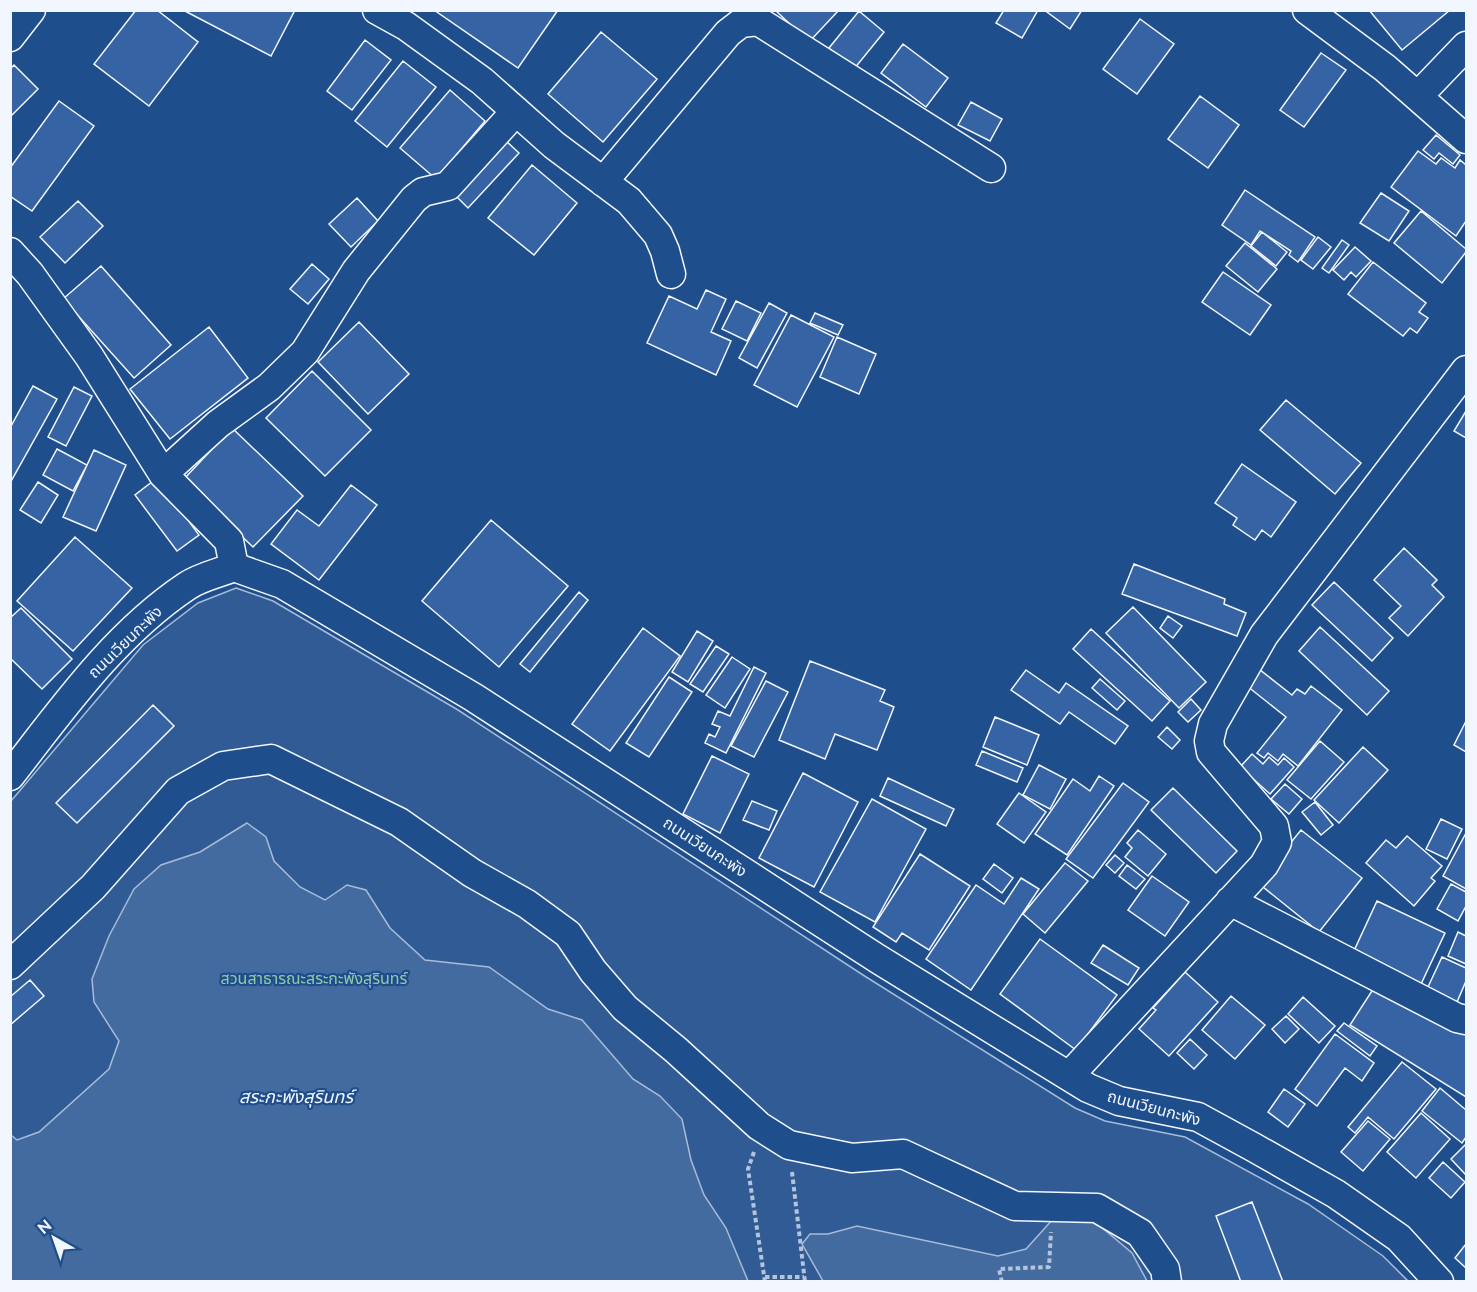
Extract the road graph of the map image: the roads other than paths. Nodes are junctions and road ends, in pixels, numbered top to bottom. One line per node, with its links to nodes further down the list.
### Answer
1 (31, 10): 4 (street)
2 (377, 10): 7 (street)
3 (1307, 10): 6 (street)
4 (10, 37)
5 (1467, 46): 6 (street)
6 (1418, 96): 8 (street)
7 (516, 111): 10 (street); 14 (street)
8 (1467, 139)
9 (991, 168): 10 (street)
10 (603, 182): 12 (street)
11 (10, 252): 14 (street)
12 (671, 274)
13 (1467, 370): 17 (street)
14 (163, 474): 15 (street)
15 (234, 567): 16 (street, ถนนเวียนกะพัง); 20 (street, ถนนเวียนกะพัง)
16 (10, 776)
17 (1230, 901): 19 (street); 20 (street)
18 (10, 965): 21 (street)
19 (1467, 1020)
20 (1069, 1076): 22 (street, ถนนเวียนกะพัง)
21 (1167, 1281)
22 (1439, 1281)

